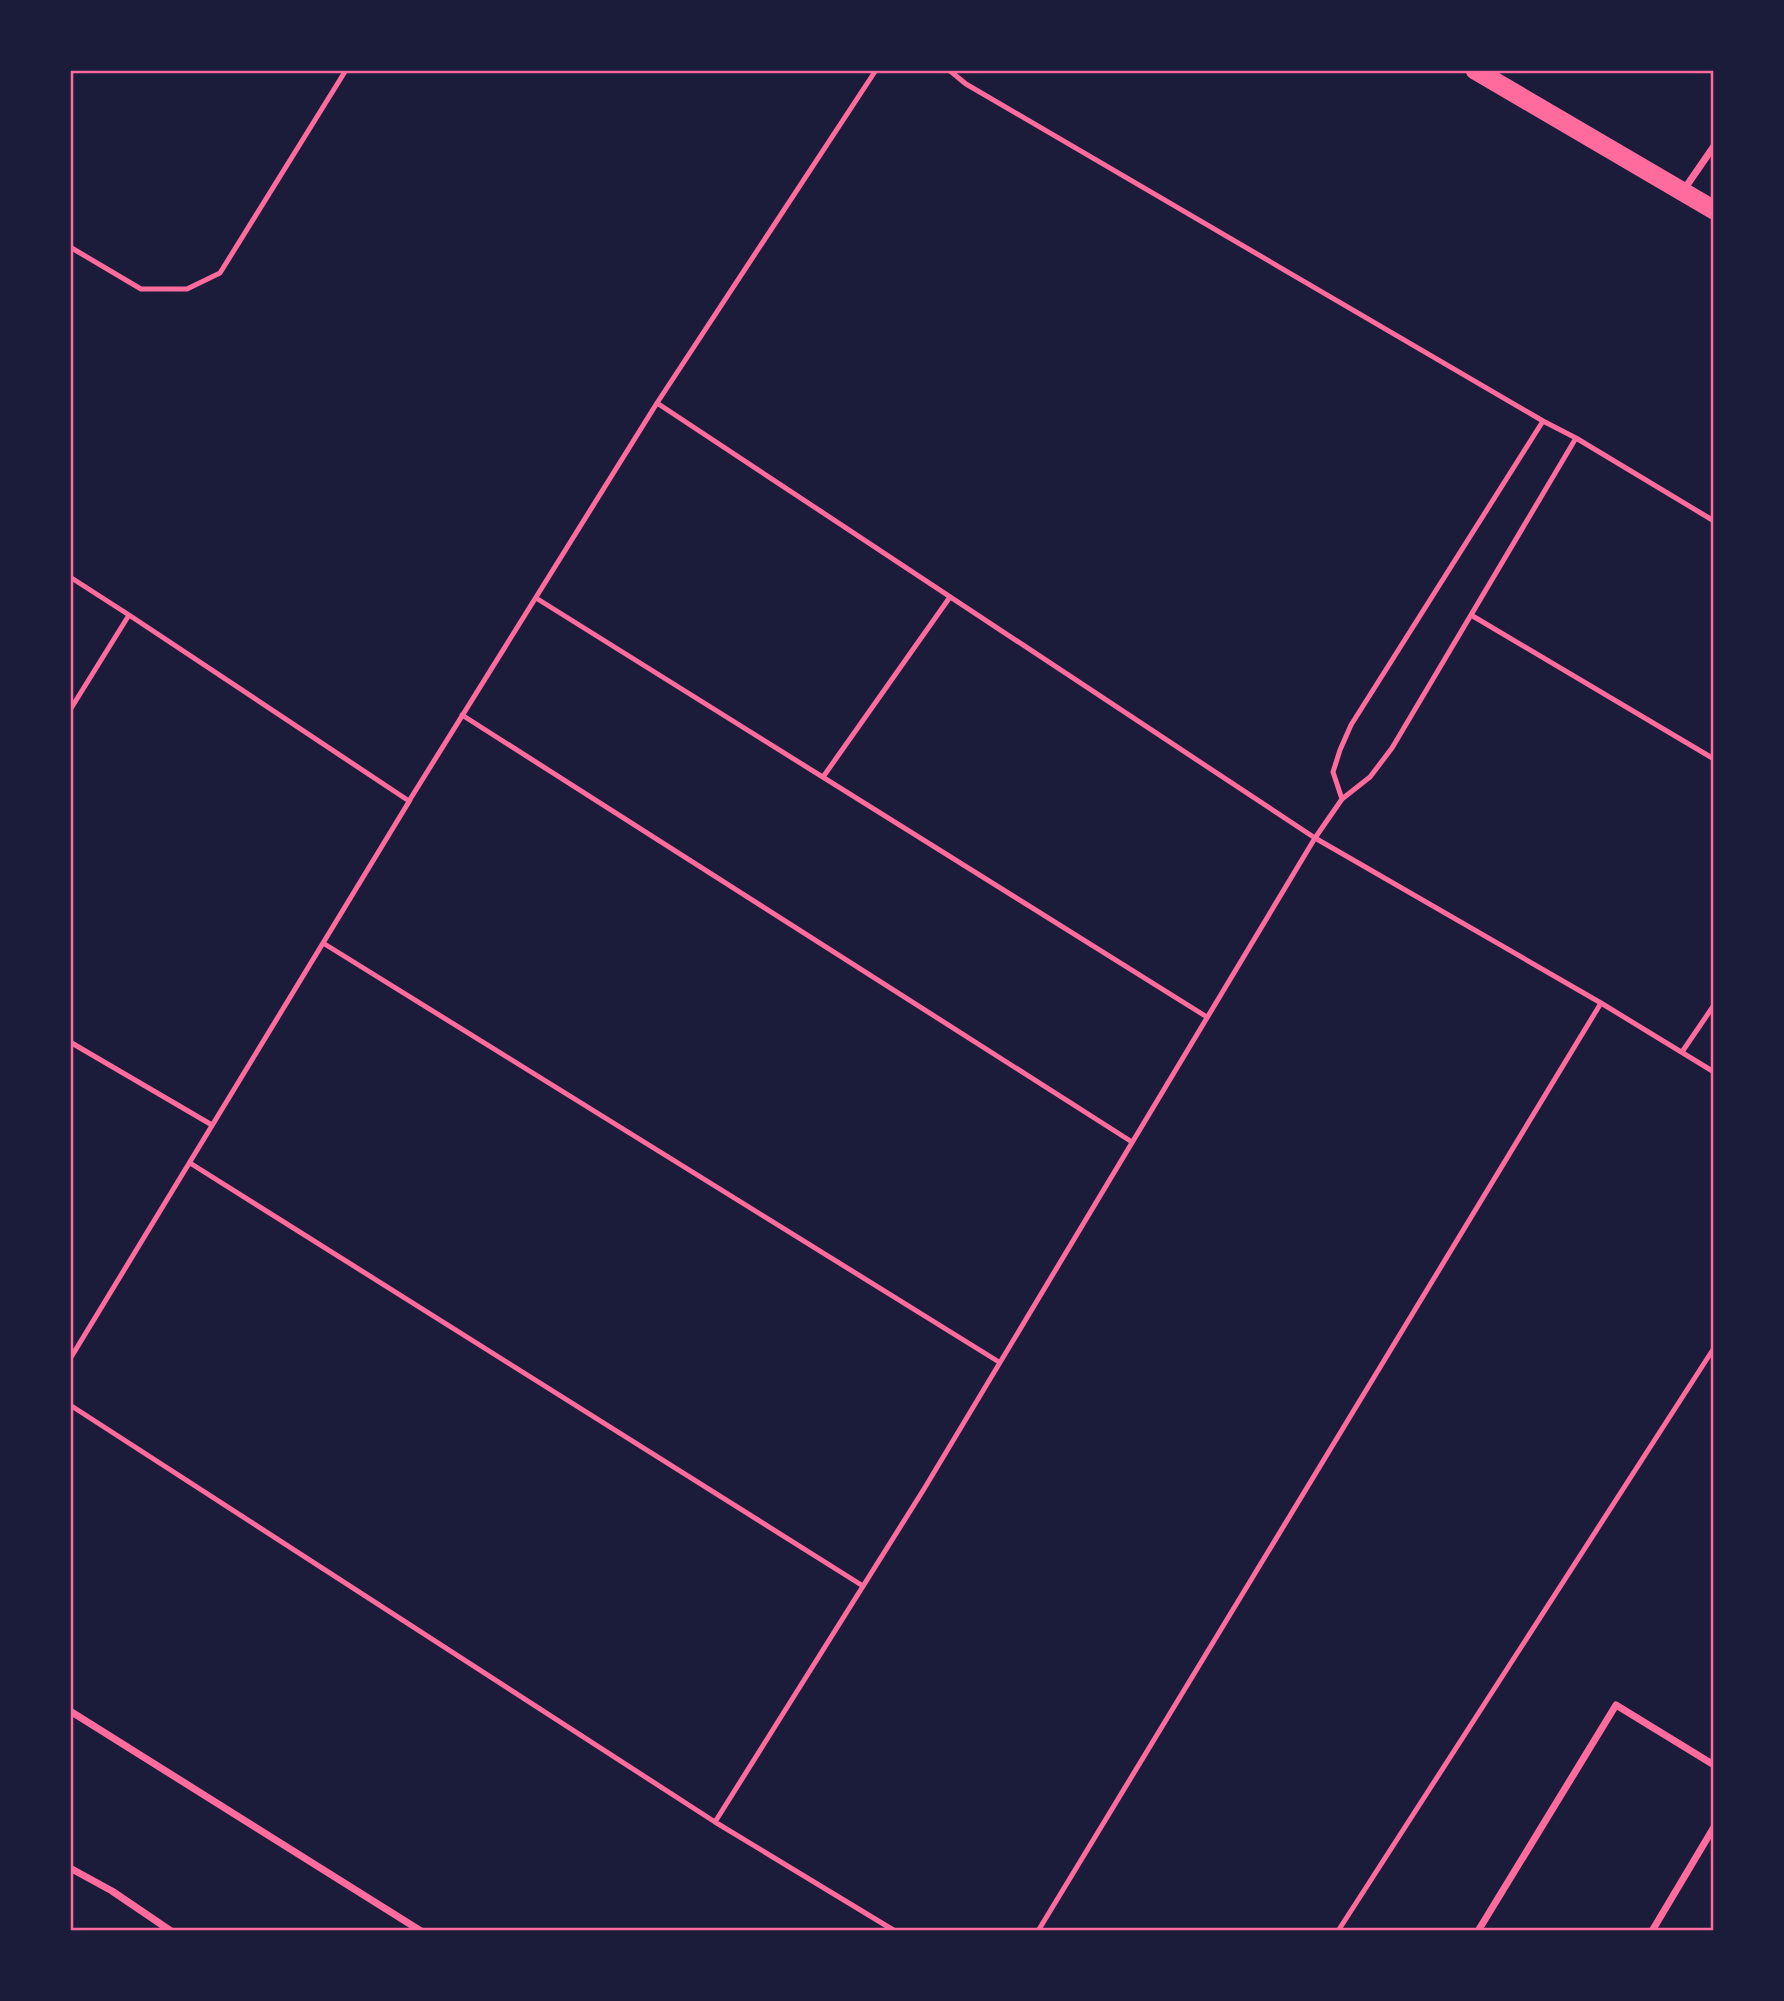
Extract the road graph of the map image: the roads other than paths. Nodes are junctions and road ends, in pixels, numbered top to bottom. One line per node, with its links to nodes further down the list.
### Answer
1 (346, 70): 8 (lane)
2 (876, 70): 9 (lane)
3 (949, 70): 10 (lane)
4 (1475, 70): 6 (highway)
5 (1714, 146): 6 (street)
6 (1683, 192): 7 (highway)
7 (1714, 210)
8 (70, 247)
9 (657, 403): 14 (lane); 15 (lane)
10 (1543, 421): 11 (lane); 23 (lane)
11 (1576, 438): 12 (lane); 17 (lane)
12 (1714, 521)
13 (70, 577): 16 (lane)
14 (950, 597): 21 (lane); 24 (lane)
15 (536, 598): 19 (lane); 21 (lane)
16 (129, 615): 18 (lane); 22 (lane)
17 (1471, 615): 20 (lane); 23 (lane)
18 (70, 710)
19 (462, 715): 22 (lane); 33 (lane)
20 (1714, 760)
21 (823, 777): 28 (lane)
22 (422, 779): 25 (lane)
23 (1342, 799): 24 (lane)
24 (1315, 838): 26 (lane); 28 (lane)
25 (323, 943): 32 (lane); 37 (lane)
26 (1601, 1003): 30 (lane); 48 (lane)
27 (1714, 1005): 30 (lane)
28 (1207, 1017): 33 (lane)
29 (70, 1042): 32 (lane)
30 (1682, 1052): 31 (lane)
31 (1714, 1072)
32 (212, 1125): 34 (lane)
33 (1132, 1142): 37 (lane)
34 (190, 1163): 36 (lane); 39 (lane)
35 (1714, 1348): 49 (lane)
36 (70, 1359)
37 (999, 1362): 39 (lane)
38 (70, 1405): 42 (lane)
39 (863, 1586): 42 (lane)
40 (70, 1711): 46 (street)
41 (1714, 1765): 50 (street)
42 (715, 1822): 47 (lane)
43 (1714, 1827): 51 (street)
44 (70, 1868): 45 (street)
45 (172, 1931)
46 (421, 1931)
47 (895, 1931)
48 (1038, 1931)
49 (1338, 1931)
50 (1478, 1931)
51 (1652, 1931)

